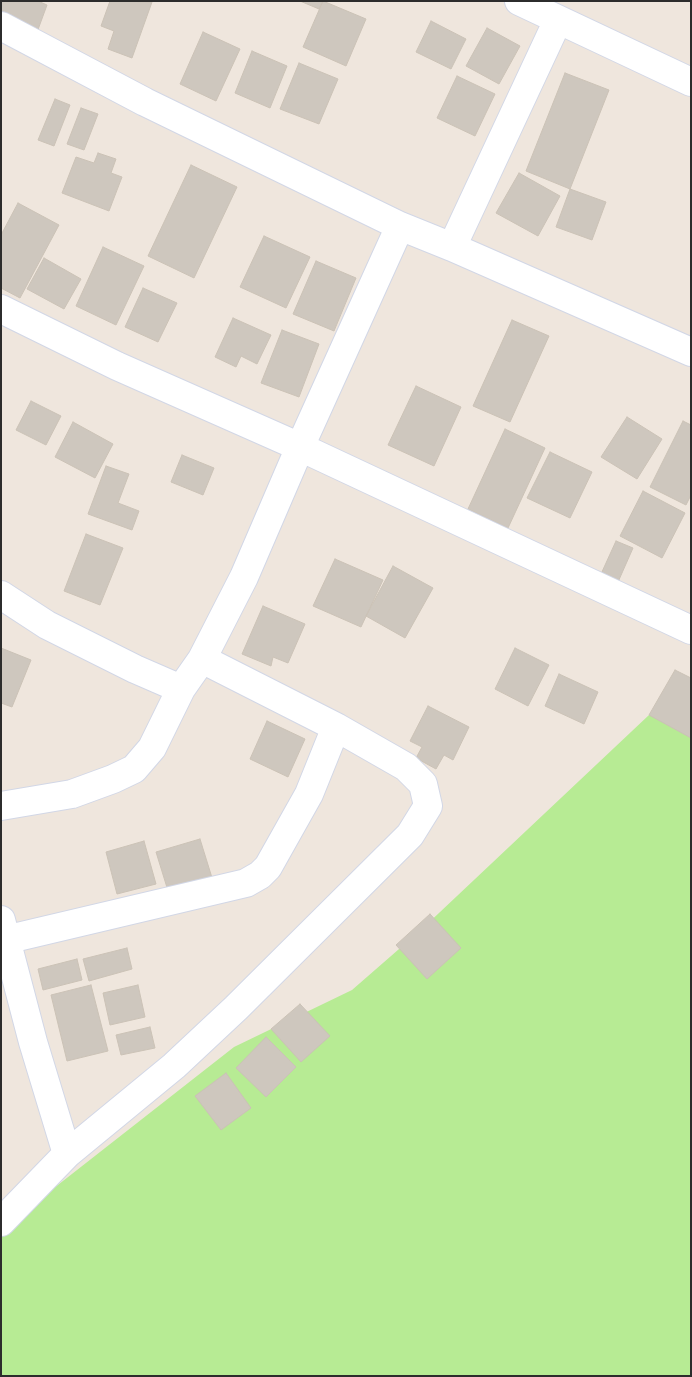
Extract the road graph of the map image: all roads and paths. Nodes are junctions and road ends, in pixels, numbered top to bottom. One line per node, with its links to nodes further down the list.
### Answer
1 (519, 1): 2 (street)
2 (558, 20): 4 (street); 6 (street)
3 (1, 26): 5 (street)
4 (691, 82)
5 (400, 226): 6 (street); 9 (street)
6 (452, 246): 8 (street)
7 (1, 309): 9 (street)
8 (691, 352)
9 (300, 447): 11 (street); 12 (street)
10 (1, 595): 13 (street)
11 (691, 630)
12 (202, 659): 13 (street); 14 (street)
13 (181, 689): 15 (street)
14 (336, 727): 16 (street); 17 (street)
15 (1, 806)
16 (3, 933): 17 (street)
17 (67, 1154): 18 (street)
18 (1, 1222)

